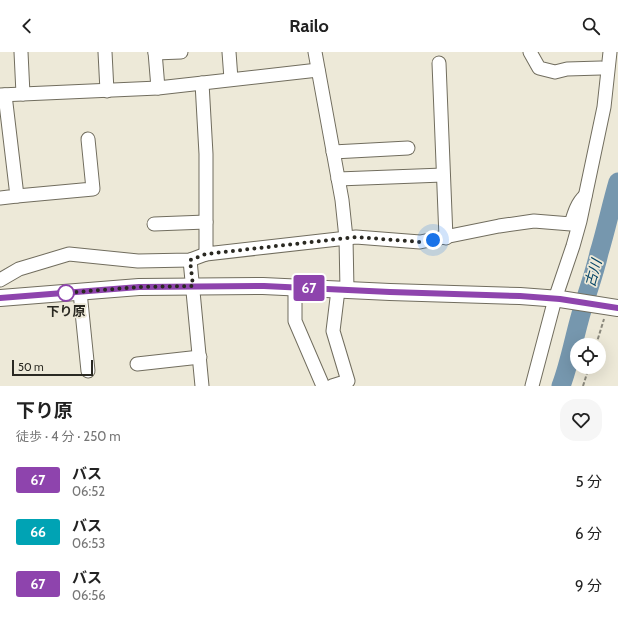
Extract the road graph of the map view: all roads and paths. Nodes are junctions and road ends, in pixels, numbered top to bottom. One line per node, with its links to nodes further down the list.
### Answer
1 (21, 52): 17 (street)
2 (105, 52): 16 (street)
3 (181, 52): 9 (street)
4 (229, 52): 13 (street)
5 (315, 52): 12 (street)
6 (530, 52): 11 (street)
7 (604, 52): 11 (street)
8 (610, 52): 19 (street)
9 (155, 53): 15 (street)
10 (439, 64): 23 (street)
11 (601, 68): 19 (street)
12 (318, 70): 13 (street); 22 (street)
13 (231, 79): 14 (street)
14 (202, 83): 15 (street); 28 (street)
15 (158, 88): 16 (street)
16 (107, 91): 17 (street)
17 (23, 94): 18 (street)
18 (3, 95): 25 (street)
19 (598, 128): 26 (street)
20 (88, 139): 25 (street)
21 (408, 148): 22 (street)
22 (333, 152): 24 (street)
23 (444, 175): 24 (street); 32 (street)
24 (338, 179): 31 (street)
25 (17, 196): 27 (street)
26 (585, 196): 30 (street); 34 (street)
27 (0, 198)
28 (206, 222): 29 (street); 33 (street)
29 (154, 224)
30 (571, 224): 32 (street); 34 (street)
31 (346, 238): 32 (street); 33 (street); 39 (street)
32 (446, 238)
33 (206, 254): 35 (street)
34 (568, 256): 42 (street)
35 (190, 260): 36 (street); 37 (street)
36 (0, 280)
37 (193, 286): 38 (street); 40 (street); 45 (street)
38 (295, 288): 39 (street); 50 (street)
39 (342, 290): 42 (street); 51 (street)
40 (80, 292): 41 (street); 47 (street)
41 (0, 298)
42 (557, 299): 43 (street); 52 (street)
43 (609, 306): 44 (path)
44 (598, 338)
45 (200, 357): 46 (street); 49 (street)
46 (137, 364)
47 (88, 371)
48 (587, 374): 53 (path)
49 (202, 386)
50 (323, 386)
51 (332, 386)
52 (532, 386)
53 (583, 386)

